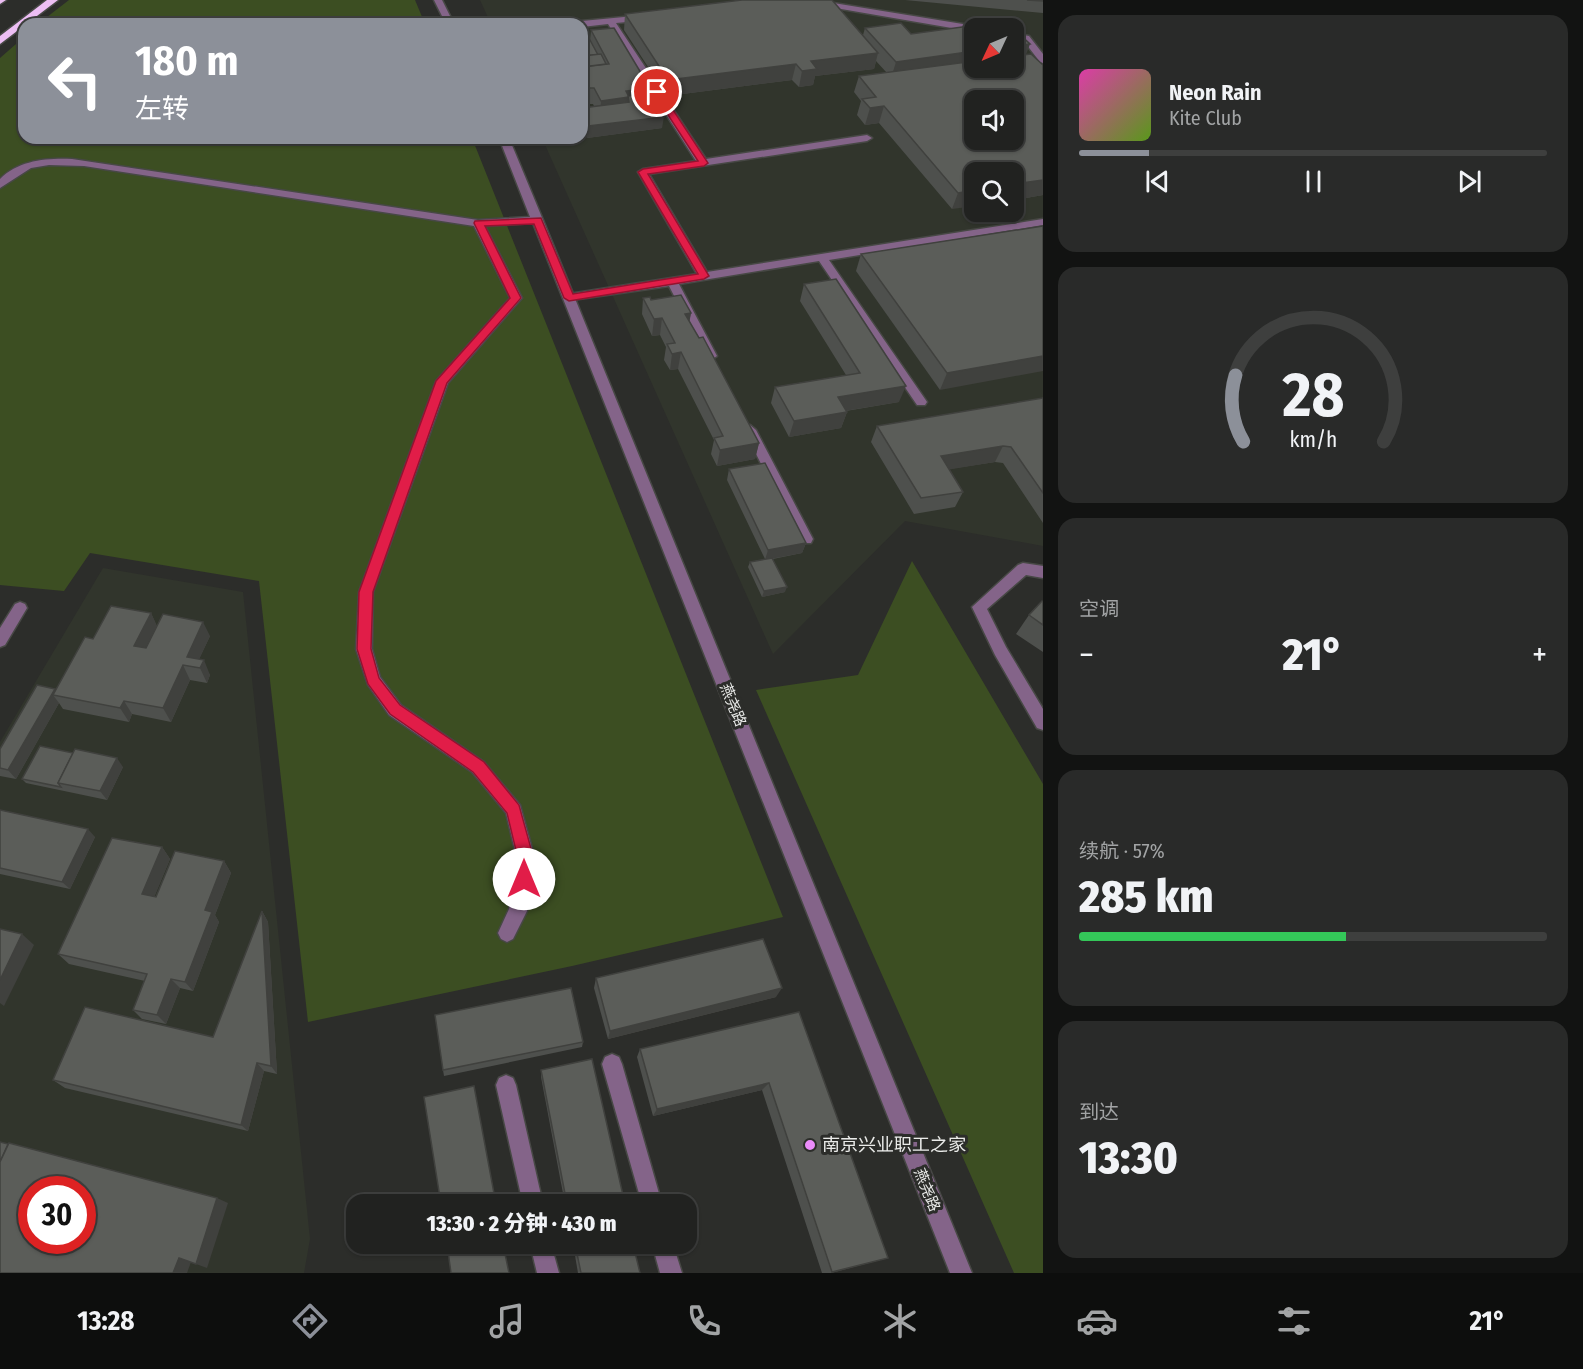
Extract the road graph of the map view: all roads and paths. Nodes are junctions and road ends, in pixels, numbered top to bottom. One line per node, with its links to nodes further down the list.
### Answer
1 (53, 0): 5 (highway)
2 (438, 0): 6 (street)
3 (810, 1): 10 (street)
4 (658, 17): 7 (street)
5 (30, 18)
6 (447, 18)
7 (611, 21): 8 (street); 16 (street)
8 (588, 23)
9 (18, 27): 12 (highway)
10 (964, 27)
11 (1024, 38): 13 (street)
12 (0, 41)
13 (1043, 60)
14 (867, 138): 16 (street)
15 (506, 144): 18 (street, 燕尧路)
16 (704, 163): 22 (street)
17 (0, 185): 20 (street)
18 (538, 220): 20 (street); 24 (street, 燕尧路)
19 (1043, 222): 21 (street)
20 (478, 223): 33 (street)
21 (822, 257): 22 (street); 26 (street)
22 (704, 276): 23 (street)
23 (672, 281): 24 (street); 25 (street)
24 (569, 298): 42 (street, 燕尧路)
25 (715, 364)
26 (921, 402)
27 (742, 415): 28 (street)
28 (807, 539)
29 (1043, 572): 32 (street)
30 (20, 608): 31 (street)
31 (0, 641)
32 (1043, 723)
33 (507, 933)
34 (612, 1064): 37 (street)
35 (506, 1085): 36 (street)
36 (530, 1194)
37 (649, 1194)
38 (543, 1254): 40 (street)
39 (666, 1254): 41 (street)
40 (548, 1273)
41 (671, 1273)
42 (961, 1273)

